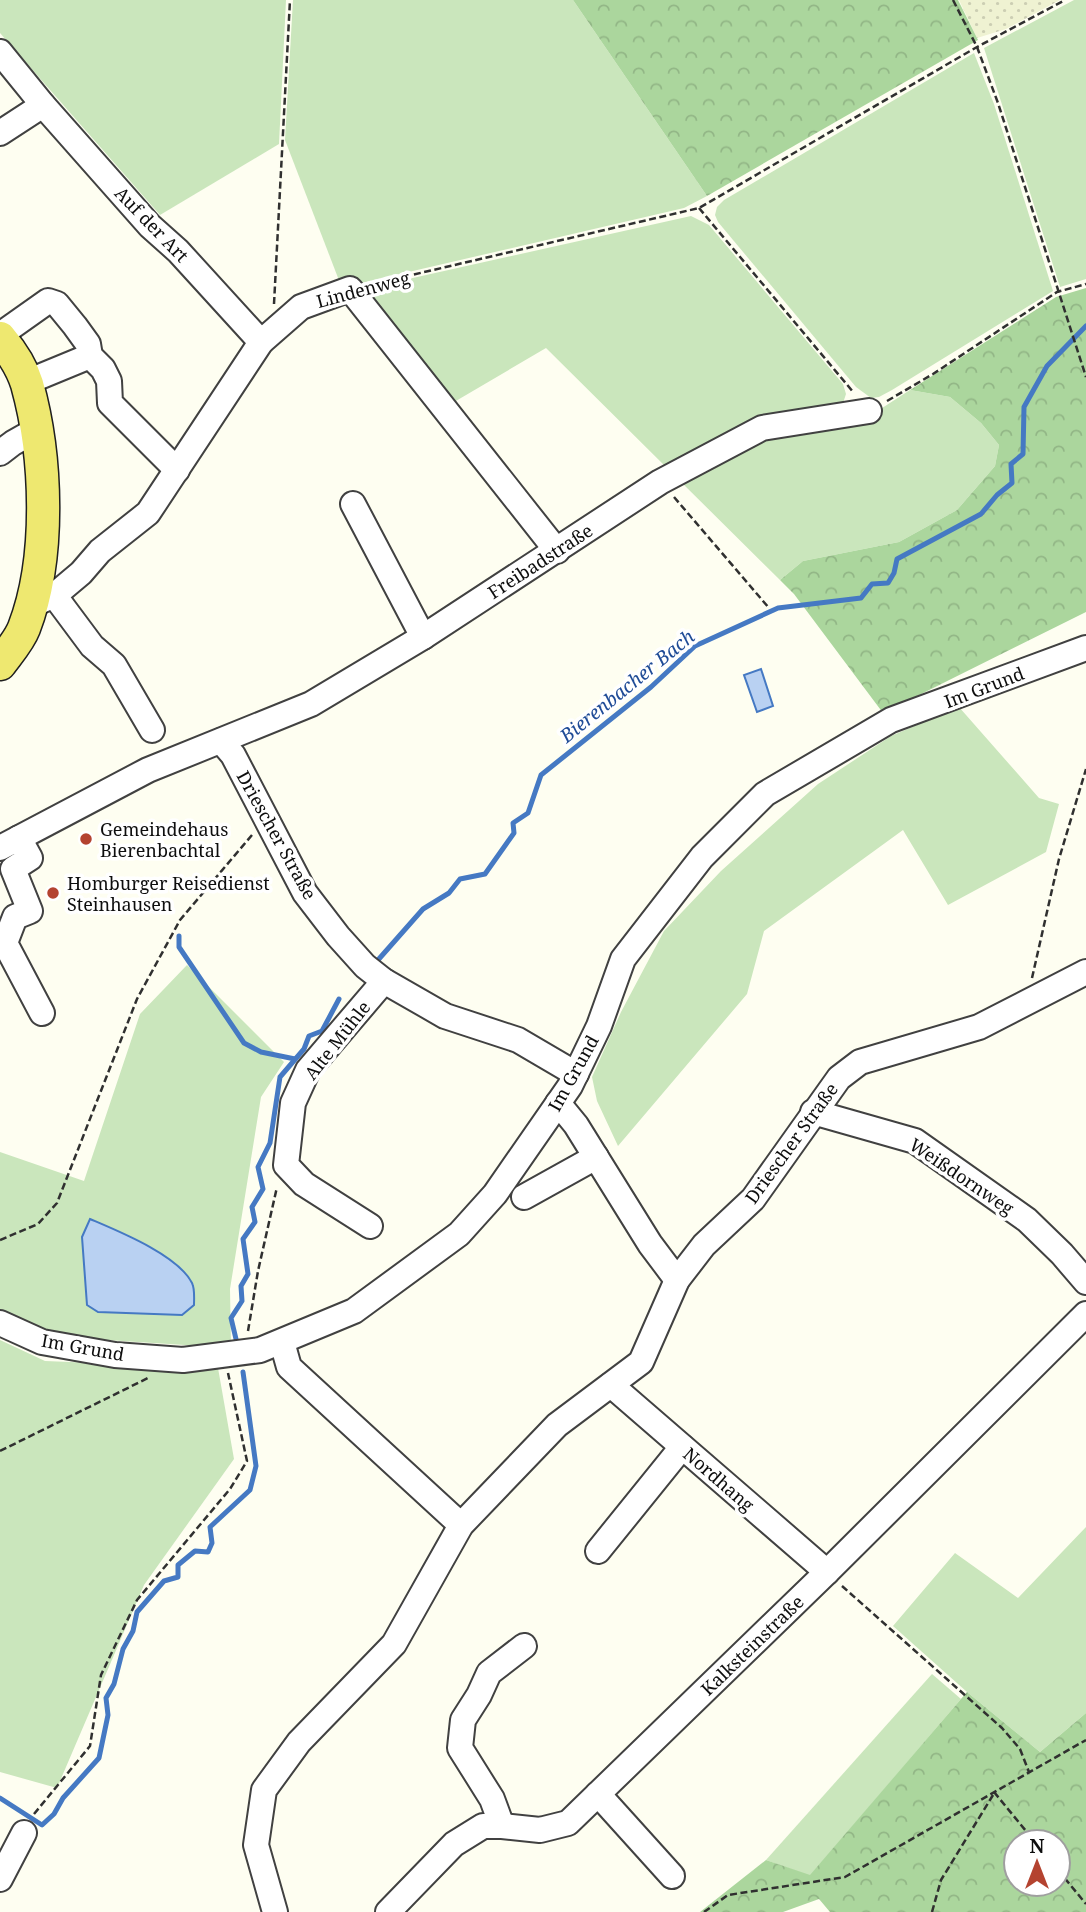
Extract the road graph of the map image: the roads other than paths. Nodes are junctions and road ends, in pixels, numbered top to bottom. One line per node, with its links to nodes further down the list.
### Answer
1 (0, 52): 2 (street, Auf der Art)
2 (43, 105): 3 (street); 5 (street, Auf der Art)
3 (0, 134)
4 (0, 337): 6 (street); 7 (main road)
5 (267, 337): 11 (street, Lindenweg); 13 (street, Lindenweg)
6 (90, 356): 7 (street); 11 (street)
7 (27, 382): 9 (main road)
8 (869, 411): 13 (street, Freibadstraße)
9 (36, 430): 10 (street); 14 (main road)
10 (0, 453)
11 (177, 470): 14 (street, Lindenweg)
12 (353, 504): 15 (street)
13 (557, 551): 15 (street, Freibadstraße)
14 (43, 600): 17 (main road); 18 (street)
15 (424, 637): 19 (street, Freibadstraße)
16 (1086, 648): 24 (street, Im Grund)
17 (0, 664)
18 (152, 730)
19 (221, 741): 20 (street); 22 (street, Driescher Straße)
20 (10, 843): 23 (street)
21 (1086, 972): 26 (street, Driescher Straße)
22 (384, 981): 24 (street, Driescher Straße); 29 (street, Alte Mühle)
23 (42, 1013)
24 (576, 1074): 25 (street, Im Grund)
25 (558, 1103): 27 (street); 34 (street, Im Grund)
26 (813, 1112): 30 (street, Driescher Straße); 31 (street, Weißdornweg)
27 (596, 1157): 28 (street); 30 (street)
28 (524, 1197)
29 (370, 1226)
30 (677, 1280): 35 (street, Driescher Straße)
31 (1086, 1282)
32 (1086, 1314): 39 (street, Kalksteinstraße)
33 (0, 1323): 34 (street, Im Grund)
34 (282, 1342): 37 (street)
35 (611, 1385): 36 (street, Nordhang); 37 (street, Driescher Straße)
36 (682, 1447): 38 (street); 39 (street, Nordhang)
37 (461, 1525): 46 (street, Driescher Straße)
38 (598, 1551)
39 (827, 1572): 41 (street, Kalksteinstraße)
40 (524, 1646): 43 (street)
41 (598, 1794): 43 (street, Kalksteinstraße); 44 (street)
42 (29, 1823): 45 (street)
43 (502, 1826): 47 (street, Kalksteinstraße)
44 (672, 1876)
45 (0, 1878)
46 (275, 1912)
47 (388, 1912)

